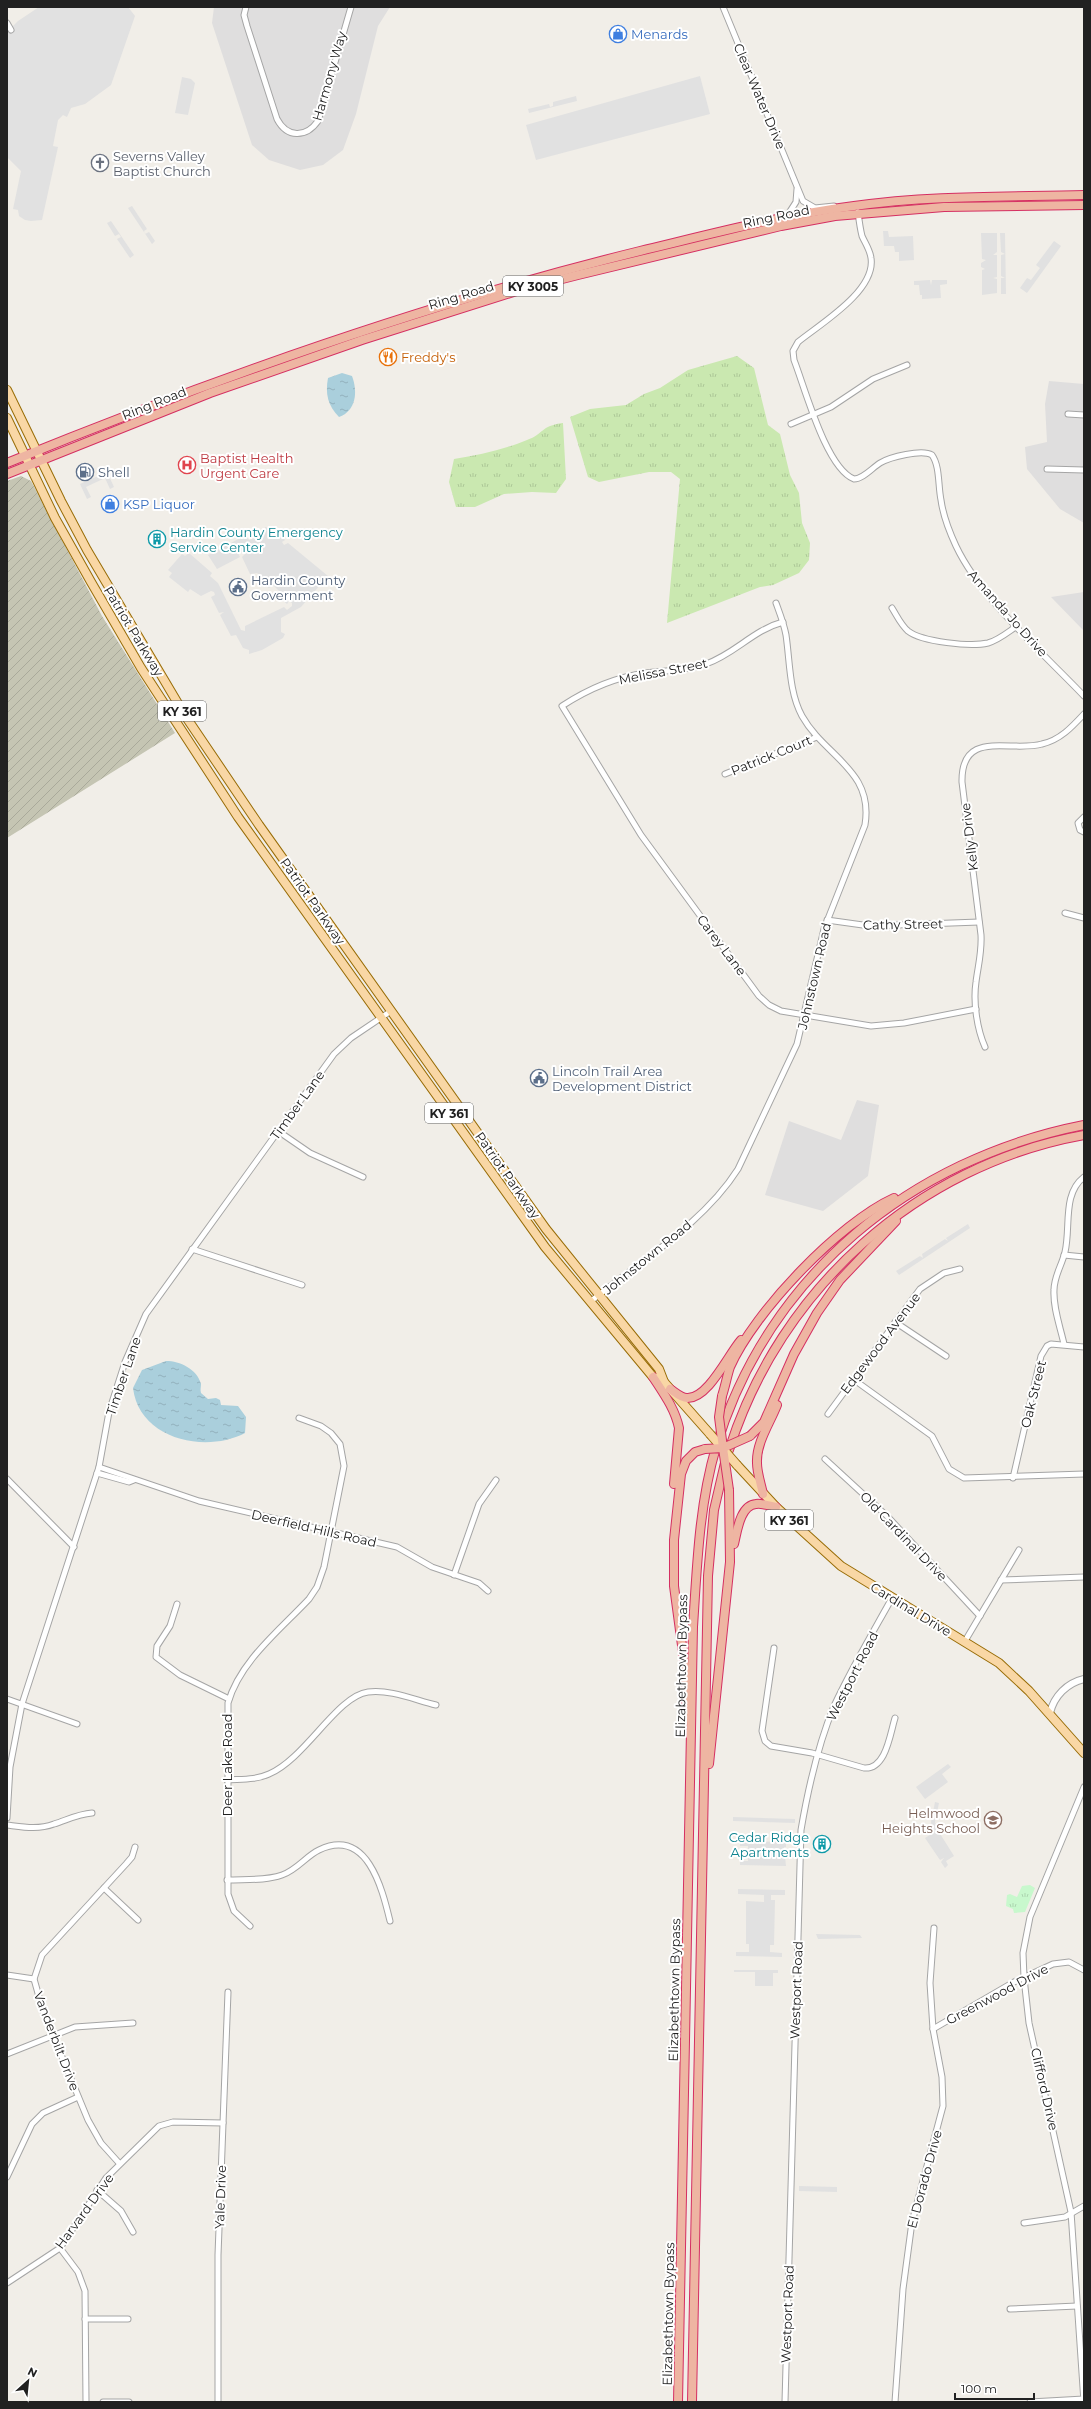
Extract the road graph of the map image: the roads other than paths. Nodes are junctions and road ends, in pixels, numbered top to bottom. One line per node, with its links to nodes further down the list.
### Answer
1 (246, 7): 2 (street, Harmony Way)
2 (351, 7)
3 (723, 7): 6 (street, Clear Water Drive)
4 (7, 23): 5 (street)
5 (11, 30)
6 (797, 184): 9 (street, Clear Water Drive); 11 (street, Clear Water Drive)
7 (1084, 195): 10 (highway, Ring Road / KY 3005)
8 (1084, 205): 10 (highway, Ring Road / KY 3005)
9 (838, 208): 10 (highway, Ring Road / KY 3005); 11 (highway, Ring Road / KY 3005)
10 (857, 209): 14 (street, Amanda Jo Drive); 21 (highway, Ring Road / KY 3005)
11 (786, 217): 19 (highway, Ring Road / KY 3005)
12 (907, 365): 14 (street)
13 (7, 390): 19 (main road, Patriot Parkway / KY 361)
14 (814, 413): 18 (street); 30 (street, Amanda Jo Drive)
15 (1068, 414): 16 (street)
16 (1084, 415)
17 (7, 418): 20 (main road, Patriot Parkway / KY 361)
18 (791, 424)
19 (36, 451): 20 (highway, Ring Road / KY 3005); 21 (main road, Patriot Parkway / KY 361)
20 (24, 456): 22 (highway, Ring Road / KY 3005); 23 (main road, Patriot Parkway / KY 361)
21 (41, 461): 23 (highway, Ring Road / KY 3005); 43 (main road, Patriot Parkway / KY 361)
22 (7, 462)
23 (29, 466): 26 (highway, Ring Road / KY 3005); 45 (main road, Patriot Parkway / KY 361)
24 (1047, 469): 25 (street)
25 (1084, 470)
26 (7, 474)
27 (776, 603): 29 (street, Johnstown Road)
28 (892, 608): 30 (street)
29 (783, 622): 32 (street, Melissa Street); 34 (street, Johnstown Road)
30 (1017, 626): 31 (street, Amanda Jo Drive)
31 (1084, 696)
32 (562, 706): 44 (street, Carey Lane)
33 (1084, 714): 41 (street, Kelly Drive)
34 (817, 737): 35 (street, Patrick Court); 40 (street, Johnstown Road)
35 (725, 774)
36 (1084, 817): 37 (street)
37 (1084, 832)
38 (1065, 913): 39 (street)
39 (1084, 918)
40 (827, 920): 41 (street, Cathy Street); 44 (street, Johnstown Road)
41 (979, 922): 42 (street, Kelly Drive)
42 (976, 1009): 44 (street, Carey Lane); 46 (street, Kelly Drive)
43 (391, 1011): 45 (street, Timber Lane); 59 (main road, Patriot Parkway / KY 361)
44 (805, 1015): 59 (street, Johnstown Road)
45 (381, 1017): 48 (street, Timber Lane); 60 (main road, Patriot Parkway / KY 361)
46 (985, 1047)
47 (1084, 1125): 52 (highway, Elizabethtown Bypass)
48 (278, 1131): 50 (street); 54 (street, Timber Lane)
49 (1084, 1135): 53 (highway, Elizabethtown Bypass)
50 (363, 1177)
51 (1084, 1177): 55 (street)
52 (916, 1188): 61 (highway); 115 (highway, Elizabethtown Bypass)
53 (910, 1206): 69 (highway); 111 (highway, Elizabethtown Bypass)
54 (192, 1249): 58 (street); 76 (street, Timber Lane)
55 (1064, 1255): 56 (street); 63 (street)
56 (1084, 1257)
57 (960, 1269): 62 (street, Edgewood Avenue)
58 (302, 1285)
59 (599, 1295): 60 (street, Johnstown Road); 68 (main road, Patriot Parkway / KY 361)
60 (590, 1302): 66 (main road, Patriot Parkway / KY 361)
61 (764, 1312): 70 (highway); 73 (highway, bridge)
62 (895, 1322): 65 (street); 67 (street, Edgewood Avenue)
63 (1064, 1344): 64 (street); 79 (street, Oak Street)
64 (1084, 1347)
65 (946, 1356)
66 (653, 1377): 68 (main road, Patriot Parkway / KY 361); 86 (highway)
67 (853, 1380): 71 (street, Edgewood Avenue); 79 (street)
68 (664, 1382): 70 (main road, Patriot Parkway / KY 361)
69 (782, 1382): 73 (highway, bridge); 83 (highway)
70 (670, 1389): 73 (main road, Patriot Parkway / KY 361, bridge)
71 (828, 1414)
72 (299, 1418): 85 (street, Deer Lake Road)
73 (723, 1448): 75 (main road, Patriot Parkway / KY 361, bridge); 86 (highway, bridge); 89 (highway, bridge)
74 (825, 1459): 96 (street, Old Cardinal Drive)
75 (737, 1465): 83 (main road, Cardinal Drive / KY 361)
76 (99, 1467): 77 (street, Timber Lane); 81 (street, Deerfield Hills Road)
77 (97, 1473): 81 (street, Deerfield Hills Road); 87 (street, Timber Lane)
78 (1084, 1474): 79 (street)
79 (1013, 1478)
80 (7, 1479): 87 (street)
81 (134, 1480): 85 (street, Deerfield Hills Road)
82 (496, 1480): 90 (street)
83 (763, 1494): 84 (main road, Cardinal Drive / KY 361)
84 (776, 1507): 89 (highway); 94 (main road, Cardinal Drive / KY 361)
85 (332, 1533): 90 (street, Deerfield Hills Road); 101 (street, Deer Lake Road)
86 (674, 1540): 115 (highway)
87 (74, 1547): 102 (street, Timber Lane)
88 (1019, 1550): 92 (street)
89 (730, 1562): 111 (highway)
90 (454, 1574): 93 (street, Deerfield Hills Road)
91 (1084, 1577): 92 (street)
92 (1001, 1580): 96 (street)
93 (488, 1591)
94 (892, 1598): 97 (main road, Cardinal Drive); 108 (street, Westport Road)
95 (176, 1604): 101 (street)
96 (980, 1616): 97 (street)
97 (965, 1641): 104 (main road, Cardinal Drive)
98 (774, 1648): 108 (street)
99 (1084, 1679): 104 (street)
100 (7, 1699): 102 (street)
101 (229, 1699): 109 (street, Deer Lake Road)
102 (22, 1704): 106 (street); 113 (street, Timber Lane)
103 (436, 1705): 109 (street)
104 (1050, 1713): 107 (main road, Cardinal Drive)
105 (895, 1718): 108 (street)
106 (77, 1724)
107 (1084, 1753)
108 (818, 1754): 154 (street, Westport Road)
109 (228, 1780): 117 (street, Deer Lake Road)
110 (1084, 1787): 125 (street, Clifford Drive)
111 (704, 1808): 153 (highway, Elizabethtown Bypass)
112 (92, 1813): 114 (street)
113 (7, 1818)
114 (7, 1825)
115 (690, 1834): 152 (highway, Elizabethtown Bypass)
116 (135, 1847): 118 (street, Vanderbilt Drive)
117 (227, 1880): 120 (street); 121 (street, Deer Lake Road)
118 (104, 1888): 119 (street); 126 (street, Vanderbilt Drive)
119 (138, 1920)
120 (390, 1921)
121 (250, 1926)
122 (934, 1928): 129 (street, El Dorado Drive)
123 (1084, 1970): 125 (street, Greenwood Drive)
124 (7, 1975): 126 (street)
125 (1024, 1978): 129 (street, Greenwood Drive); 138 (street, Clifford Drive)
126 (34, 1979): 130 (street, Vanderbilt Drive)
127 (228, 1992): 133 (street, Yale Drive)
128 (132, 2023): 130 (street)
129 (933, 2029): 155 (street, El Dorado Drive)
130 (53, 2035): 131 (street); 132 (street, Vanderbilt Drive)
131 (7, 2054)
132 (78, 2097): 134 (street, Vanderbilt Drive); 135 (street)
133 (223, 2123): 134 (street, Harvard Drive); 151 (street, Yale Drive)
134 (120, 2163): 136 (street, Harvard Drive)
135 (7, 2177)
136 (97, 2190): 140 (street); 141 (street, Harvard Drive)
137 (1084, 2206): 138 (street)
138 (1071, 2212): 139 (street); 143 (street, Clifford Drive)
139 (1024, 2223)
140 (133, 2232)
141 (60, 2248): 142 (street, Harvard Drive); 145 (street)
142 (7, 2283)
143 (1078, 2306): 144 (street); 147 (street, Clifford Drive)
144 (1010, 2309)
145 (85, 2319): 146 (street); 148 (street)
146 (128, 2319)
147 (1084, 2400): 156 (street)
148 (86, 2402)
149 (103, 2402): 150 (street)
150 (129, 2402)
151 (218, 2402)
152 (678, 2402)
153 (692, 2402)
154 (785, 2402)
155 (895, 2402)
156 (1030, 2402)

